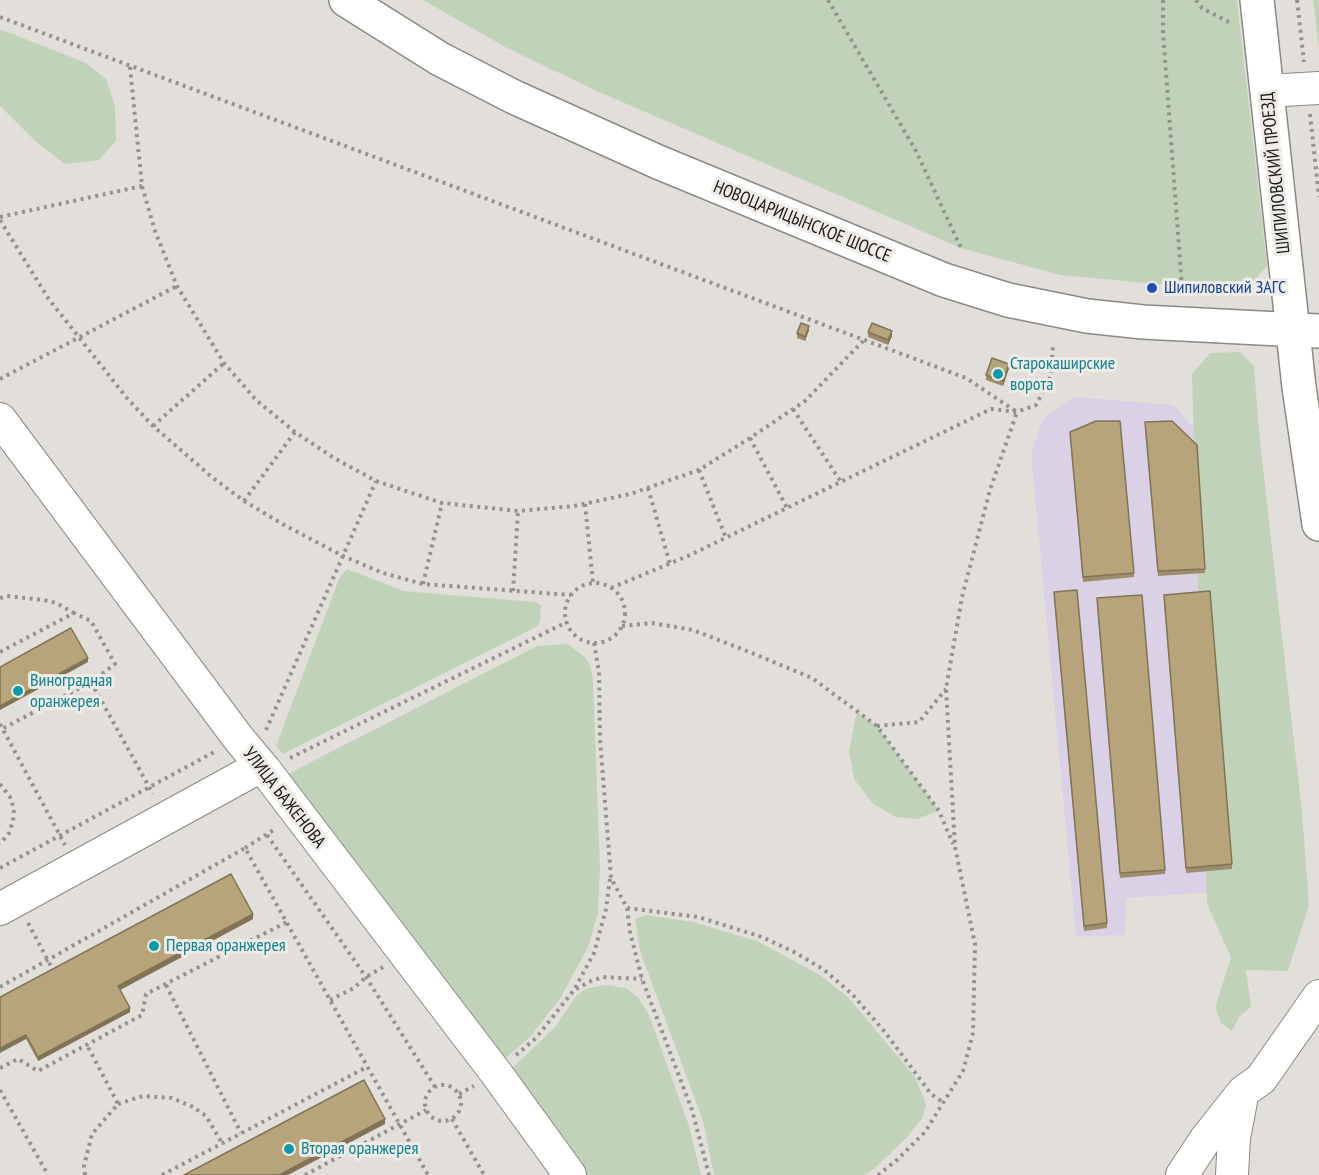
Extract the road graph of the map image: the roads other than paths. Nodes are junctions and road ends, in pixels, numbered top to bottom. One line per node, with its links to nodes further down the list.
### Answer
1 (346, 0): 5 (main road, НОВОЦАРИЦЫНСКОЕ ШОССЕ)
2 (1257, 0): 4 (main road, ШИПИЛОВСКИЙ ПРОЕЗД)
3 (1319, 88): 4 (street)
4 (1266, 91): 5 (main road, ШИПИЛОВСКИЙ ПРОЕЗД)
5 (1306, 330): 7 (main road, ШИПИЛОВСКИЙ ПРОЕЗД)
6 (0, 419): 8 (street, УЛИЦА БАЖЕНОВА)
7 (1319, 523)
8 (253, 756): 9 (street); 12 (street, УЛИЦА БАЖЕНОВА)
9 (0, 909)
10 (1319, 996): 11 (street)
11 (1252, 1086): 13 (street); 14 (street)
12 (570, 1175)
13 (1182, 1175)
14 (1232, 1175)

